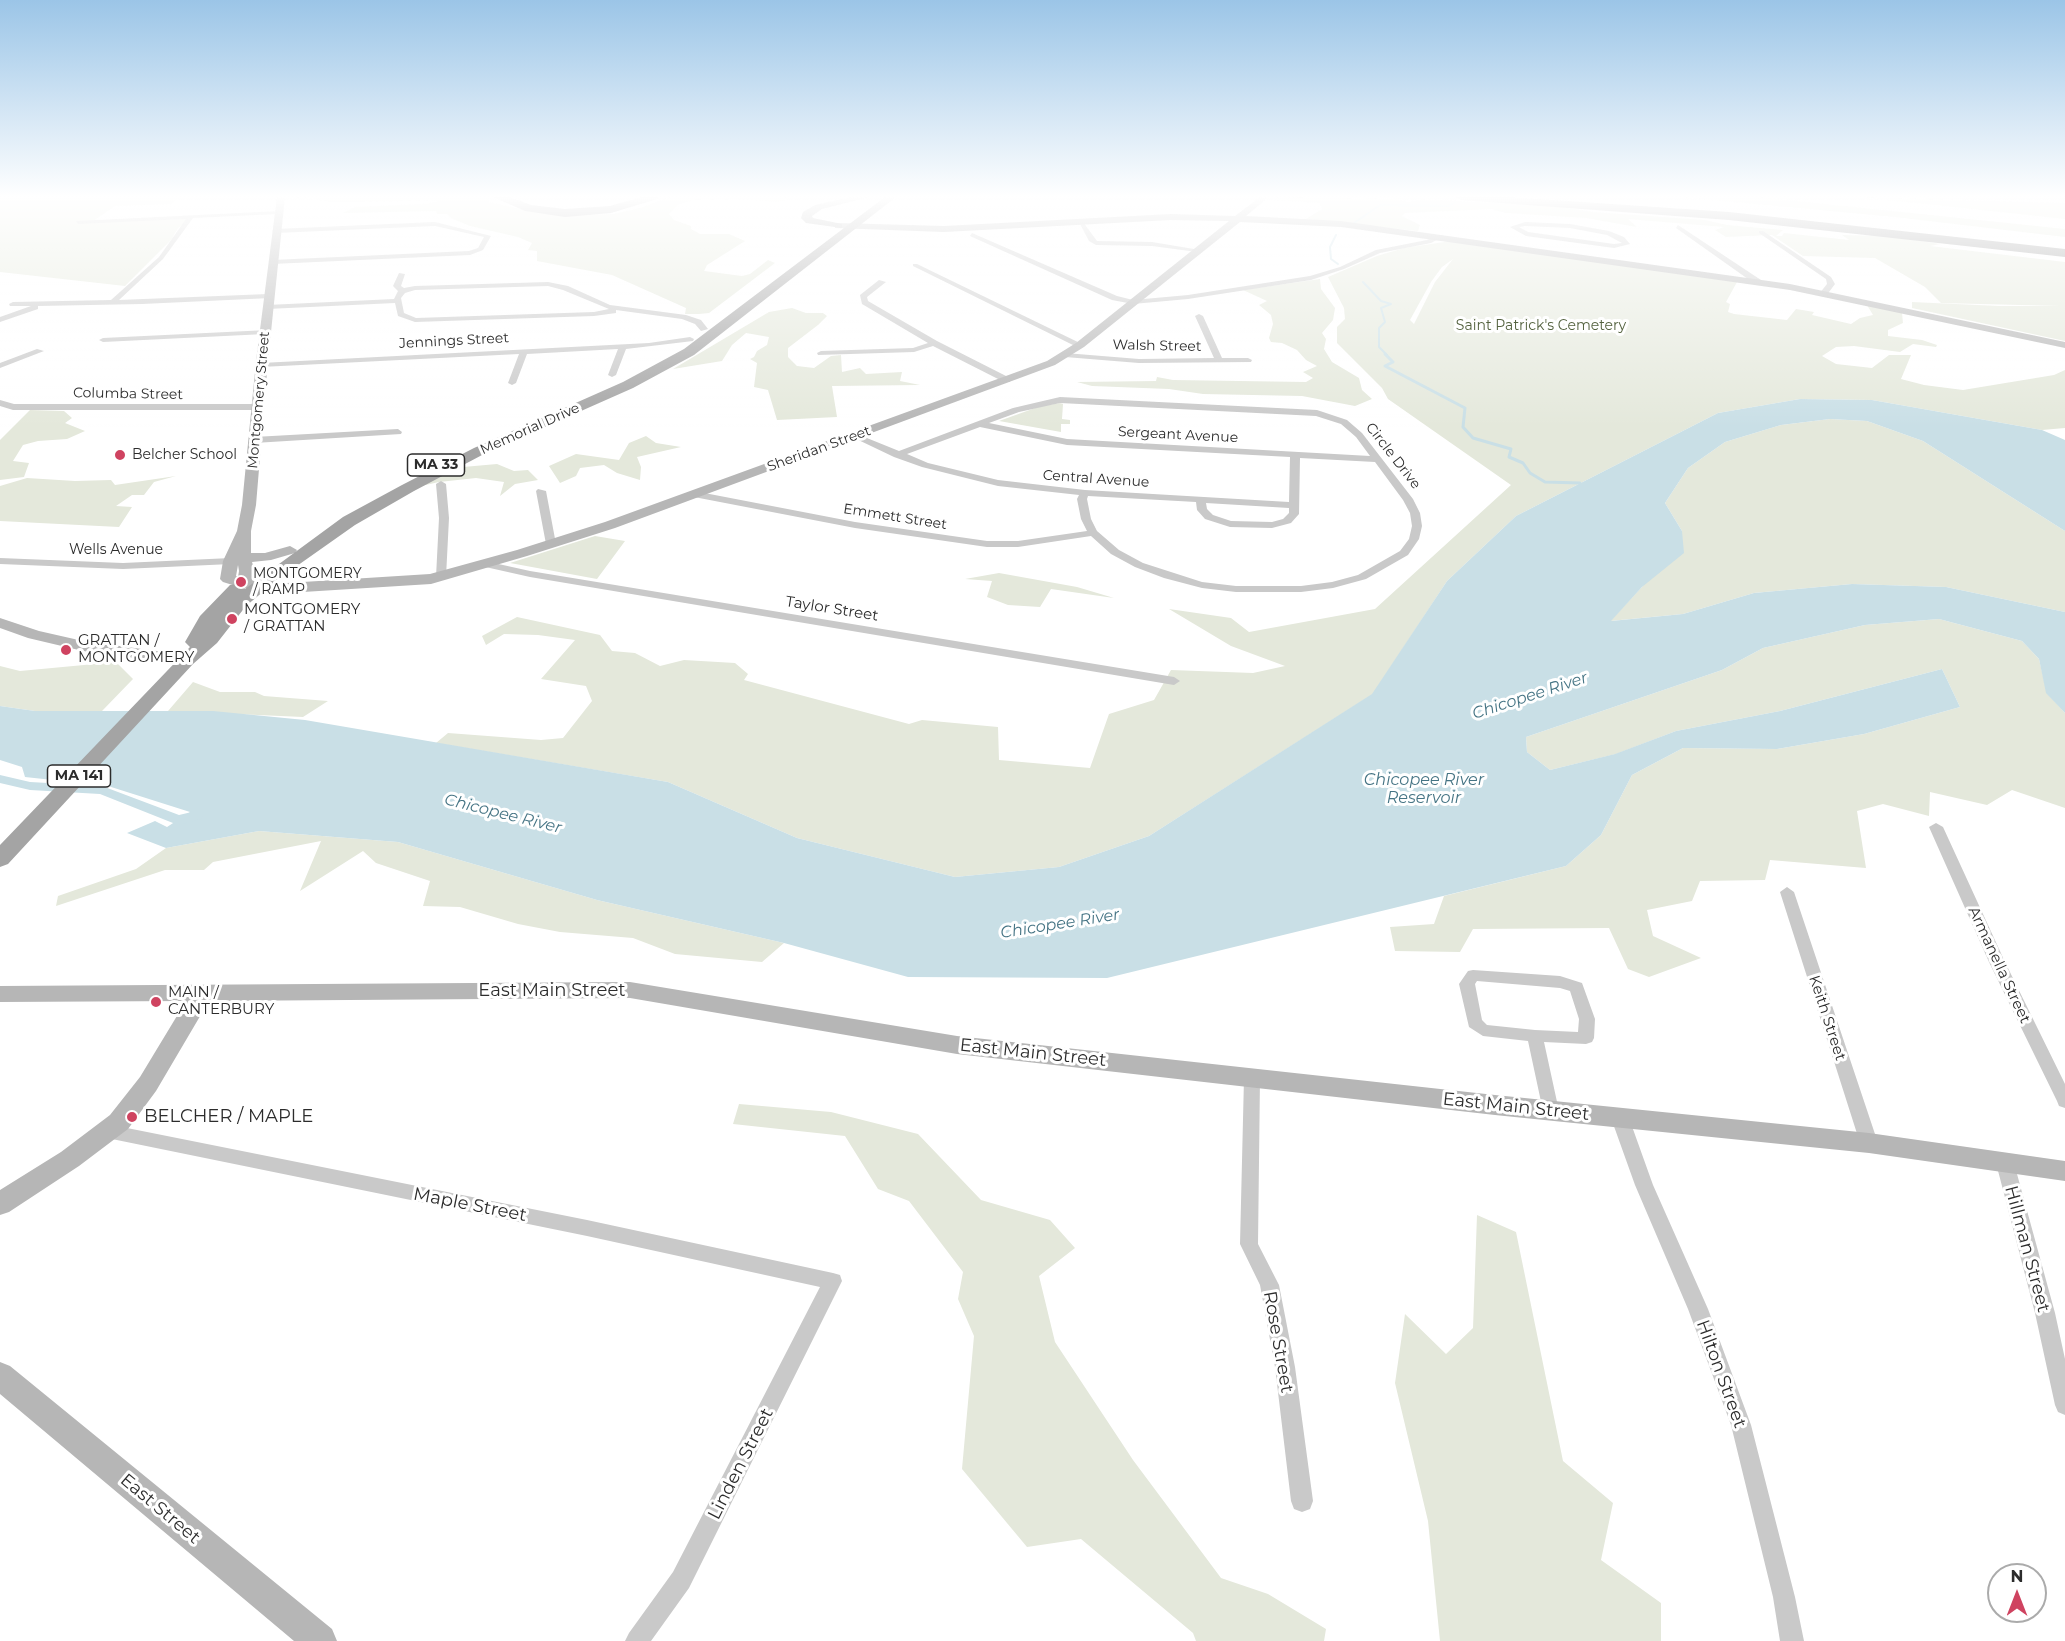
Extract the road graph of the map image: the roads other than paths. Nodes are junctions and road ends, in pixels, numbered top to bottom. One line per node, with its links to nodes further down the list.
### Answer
1 (144, 274): 18 (street)
2 (271, 274): 19 (main road, Montgomery Street)
3 (402, 274): 15 (street)
4 (780, 274): 26 (main road, Memorial Drive / MA 33)
5 (786, 274): 69 (main road, Memorial Drive / MA 33)
6 (933, 274): 32 (street)
7 (1059, 274): 20 (street)
8 (1168, 274): 20 (main road, Sheridan Street)
9 (1325, 274): 20 (street)
10 (1699, 274): 14 (main road)
11 (1746, 274): 14 (street)
12 (1822, 274): 16 (street)
13 (882, 282): 30 (street)
14 (1758, 282): 16 (main road)
15 (402, 291): 17 (street); 23 (street)
16 (1823, 294): 33 (main road)
17 (397, 301): 19 (street); 23 (street)
18 (113, 302): 19 (street); 22 (street)
19 (268, 302): 27 (main road, Montgomery Street)
20 (1133, 302): 32 (main road, Sheridan Street)
21 (13, 304): 22 (street)
22 (43, 304): 25 (street)
23 (617, 309): 26 (street)
24 (1199, 316): 40 (street)
25 (0, 320)
26 (704, 329): 29 (main road, Memorial Drive / MA 33)
27 (265, 332): 28 (street); 42 (main road, Montgomery Street)
28 (103, 339)
29 (690, 339): 31 (street, Jennings Street); 38 (main road, Memorial Drive / MA 33)
30 (934, 343): 37 (street); 45 (street)
31 (648, 345): 34 (street, Jennings Street); 38 (street)
32 (1080, 345): 39 (main road, Sheridan Street)
33 (2065, 345)
34 (623, 346): 36 (street, Jennings Street); 44 (street)
35 (40, 351): 43 (street)
36 (524, 351): 42 (street, Jennings Street); 46 (street)
37 (820, 353)
38 (667, 355): 64 (main road, Memorial Drive / MA 33)
39 (1065, 356): 40 (street, Walsh Street); 45 (main road, Sheridan Street)
40 (1218, 360): 41 (street, Walsh Street)
41 (1248, 360)
42 (261, 365): 48 (main road, Montgomery Street)
43 (0, 366)
44 (612, 375)
45 (1007, 380): 51 (main road, Sheridan Street)
46 (512, 383)
47 (0, 405): 48 (street, Columba Street)
48 (257, 407): 52 (main road, Montgomery Street)
49 (980, 424): 53 (street, Circle Drive); 54 (street, Sergeant Avenue); 55 (street, Circle Drive)
50 (398, 432): 52 (street)
51 (854, 436): 53 (street, Central Avenue); 59 (main road, Sheridan Street)
52 (254, 440): 66 (main road, Montgomery Street)
53 (897, 455): 58 (street, Central Avenue)
54 (1295, 456): 55 (street, Sergeant Avenue); 61 (street)
55 (1377, 459): 62 (street, Circle Drive)
56 (441, 484): 68 (street)
57 (541, 491): 63 (street)
58 (1085, 493): 60 (street, Central Avenue); 62 (street, Circle Drive)
59 (694, 494): 62 (street, Emmett Street); 63 (main road, Sheridan Street)
60 (1201, 500): 61 (street, Central Avenue); 61 (street)
61 (1294, 506)
62 (1094, 533)
63 (551, 544): 67 (main road, Sheridan Street)
64 (290, 550): 66 (main road, Memorial Drive); 69 (main road, Memorial Drive / MA 33)
65 (0, 561): 66 (street, Wells Avenue)
66 (234, 562): 69 (main road)
67 (485, 564): 68 (main road, Sheridan Street); 72 (street, Taylor Street)
68 (441, 577): 69 (main road, Sheridan Street)
69 (250, 585): 71 (main road, Memorial Drive / MA 33)
70 (0, 623): 71 (main road)
71 (186, 660): 74 (main road, MA 141)
72 (1174, 681)
73 (1936, 828): 80 (street, Armanella Street)
74 (5, 853)
75 (1787, 892): 84 (street, Keith Street)
76 (203, 992): 77 (main road, East Main Street); 79 (main road, East Main Street); 83 (main road)
77 (0, 994)
78 (1535, 1036): 78 (street); 81 (street)
79 (1252, 1078): 81 (main road, East Main Street); 91 (street, Rose Street)
80 (2065, 1101)
81 (1551, 1111): 82 (main road, East Main Street)
82 (1620, 1118): 84 (main road, East Main Street); 94 (street, Hilton Street)
83 (107, 1131): 87 (main road); 88 (street, Maple Street)
84 (1869, 1143): 85 (main road, East Main Street)
85 (2005, 1163): 86 (main road, East Main Street); 90 (street, Hillman Street)
86 (2065, 1171)
87 (0, 1204)
88 (833, 1281): 93 (street, Linden Street)
89 (0, 1376): 92 (main road, East Street)
90 (2065, 1405)
91 (1302, 1502)
92 (320, 1641)
93 (637, 1641)
94 (1792, 1641)

